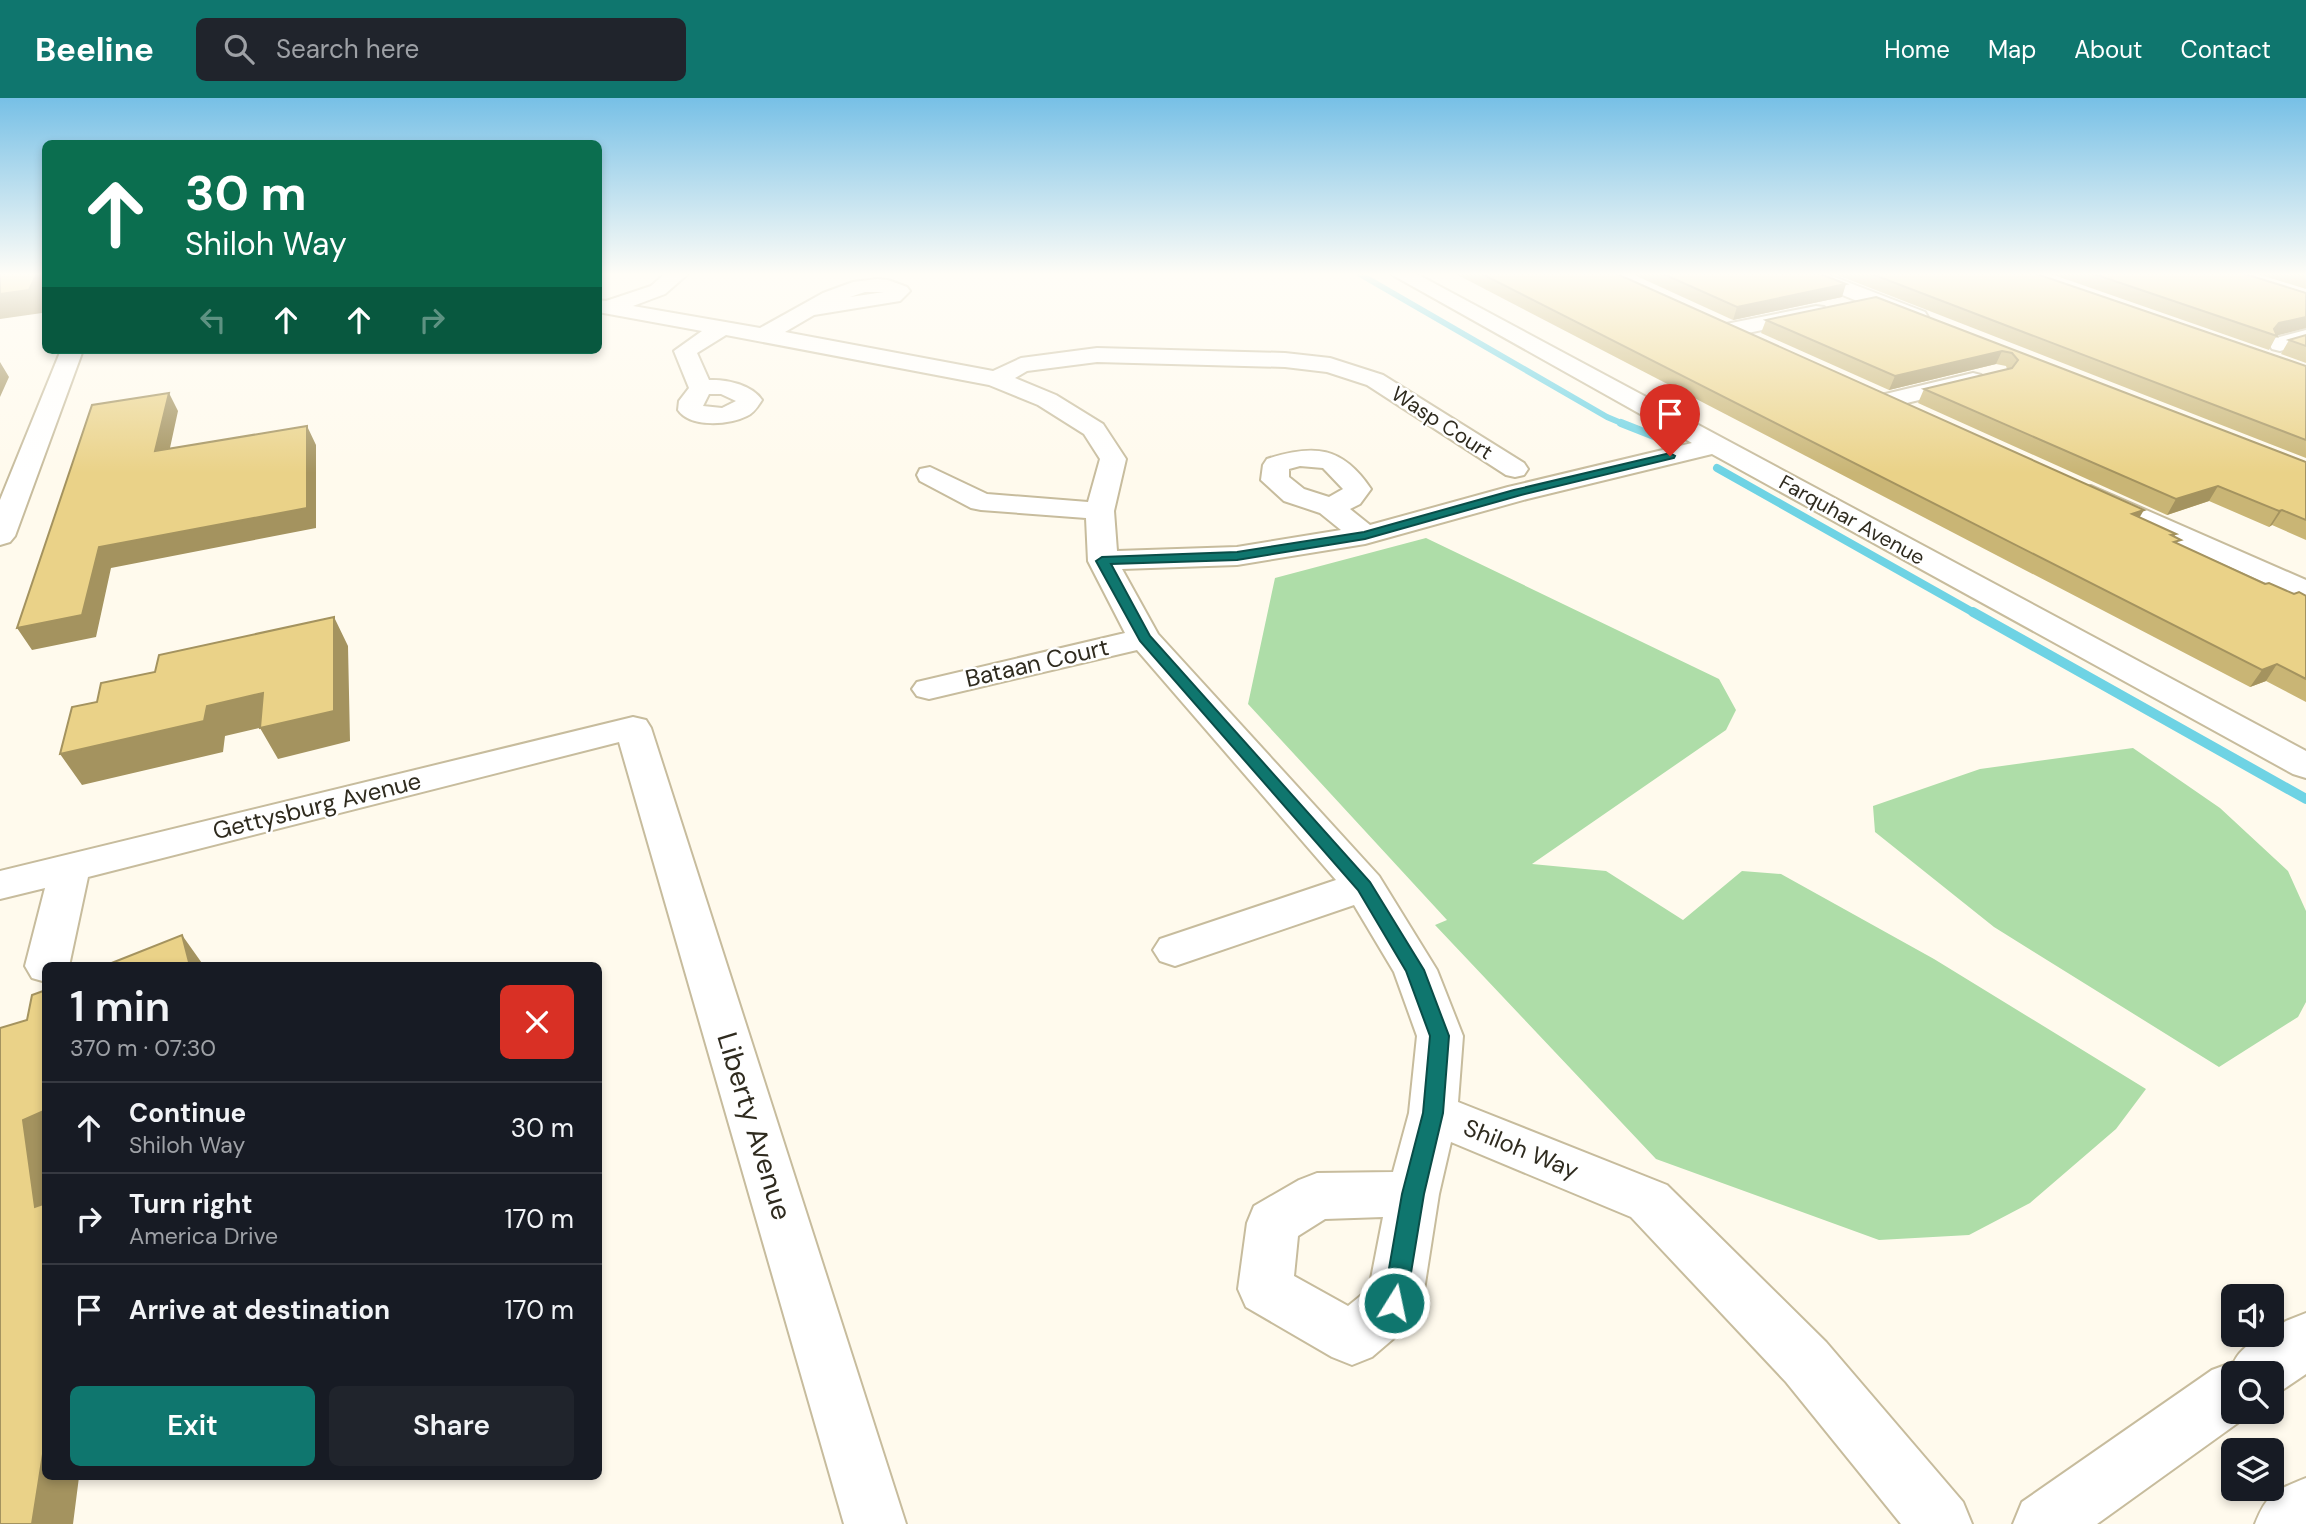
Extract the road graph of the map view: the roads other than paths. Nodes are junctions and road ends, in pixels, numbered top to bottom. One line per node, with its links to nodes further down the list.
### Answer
1 (703, 340): 11 (street)
2 (793, 340): 10 (street, Shiloh Way)
3 (1521, 340): 15 (street, Farquhar Avenue)
4 (1750, 340): 6 (street)
5 (2302, 340): 8 (street)
6 (1766, 347)
7 (70, 354): 22 (street)
8 (2275, 356)
9 (1997, 374): 13 (street)
10 (996, 379): 16 (street, Wasp Court); 20 (street, Shiloh Way)
11 (701, 388)
12 (1862, 390): 13 (street)
13 (1886, 401): 14 (street)
14 (1924, 419)
15 (1715, 445): 21 (street); 28 (street, Farquhar Avenue)
16 (1515, 469)
17 (930, 475): 20 (street)
18 (2064, 482): 24 (street)
19 (1330, 507): 21 (street)
20 (1100, 511): 23 (street, Shiloh Way)
21 (1365, 535): 23 (street)
22 (0, 536)
23 (1102, 561): 25 (street, Shiloh Way)
24 (2306, 592)
25 (1144, 638): 26 (street, Bataan Court); 31 (street, Shiloh Way)
26 (929, 689)
27 (634, 728): 29 (street, Gettysburg Avenue); 40 (street, Liberty Avenue)
28 (2306, 766)
29 (70, 867): 30 (street, Gettysburg Avenue); 33 (street)
30 (0, 885)
31 (1364, 886): 32 (street); 34 (street, Shiloh Way)
32 (1175, 950)
33 (48, 962)
34 (1433, 1113): 35 (street); 41 (street, Shiloh Way)
35 (1413, 1194)
36 (2306, 1340): 37 (street)
37 (2276, 1361)
38 (2221, 1399): 42 (street)
39 (2306, 1509): 43 (street)
40 (875, 1524)
41 (1941, 1524)
42 (2044, 1524)
43 (2286, 1524)

